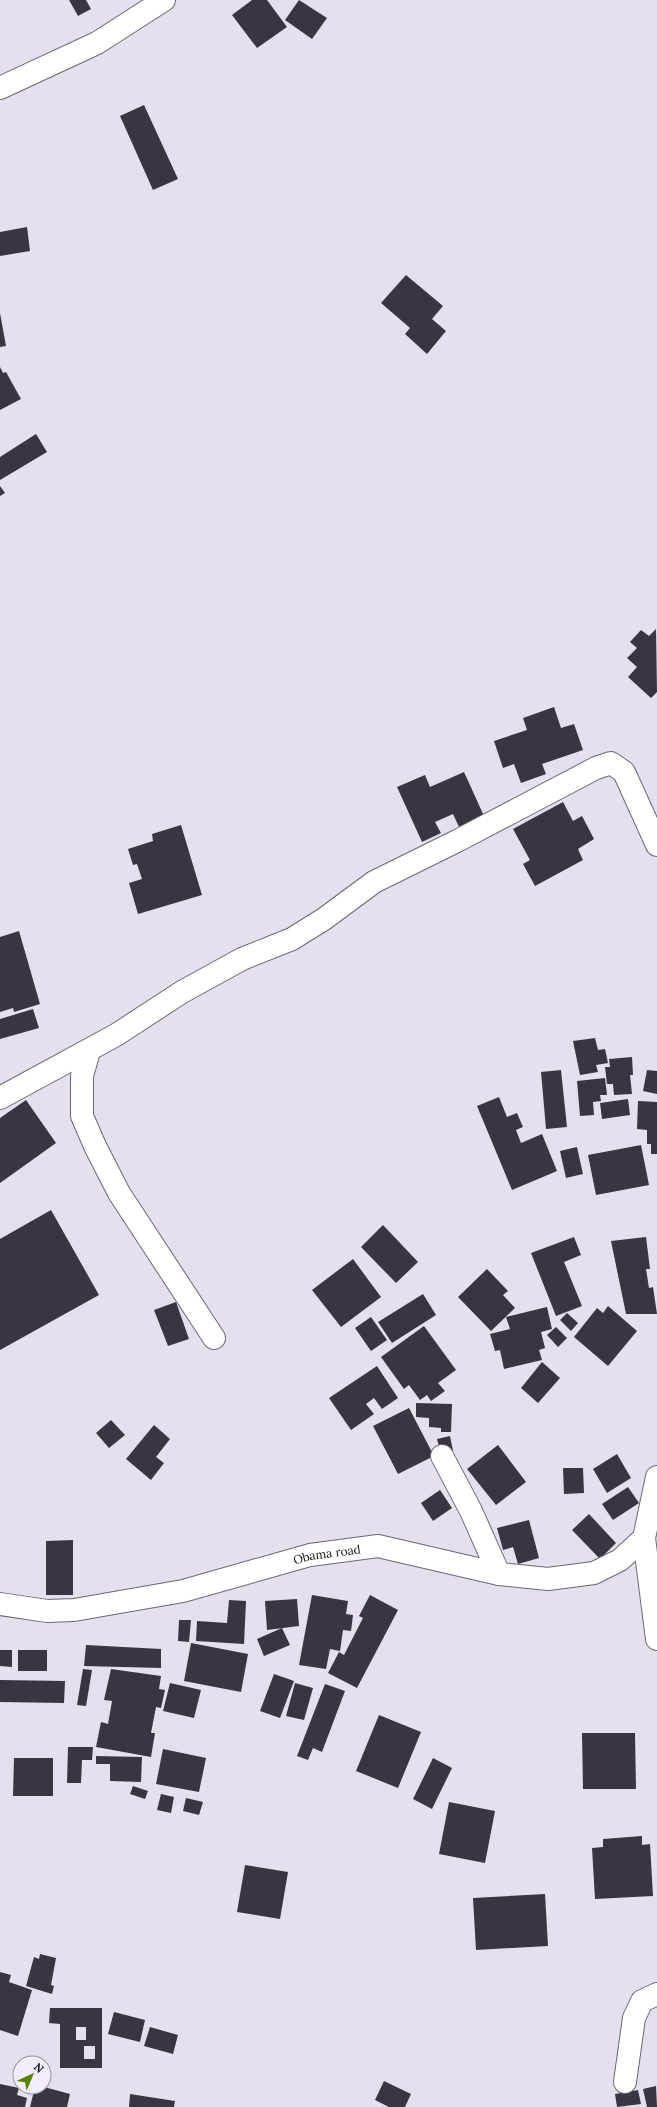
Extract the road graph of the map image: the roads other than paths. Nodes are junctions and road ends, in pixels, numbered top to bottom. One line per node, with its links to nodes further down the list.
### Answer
1 (164, 0): 2 (street)
2 (0, 88)
3 (657, 845): 4 (street)
4 (89, 1051): 5 (street); 6 (street)
5 (0, 1098)
6 (214, 1338)
7 (442, 1456): 10 (street)
8 (657, 1477): 9 (street)
9 (644, 1538): 10 (street, Obama road); 12 (street)
10 (499, 1574): 11 (street, Obama road)
11 (0, 1604)
12 (657, 1639)
13 (657, 1994): 14 (street)
14 (624, 2082)

